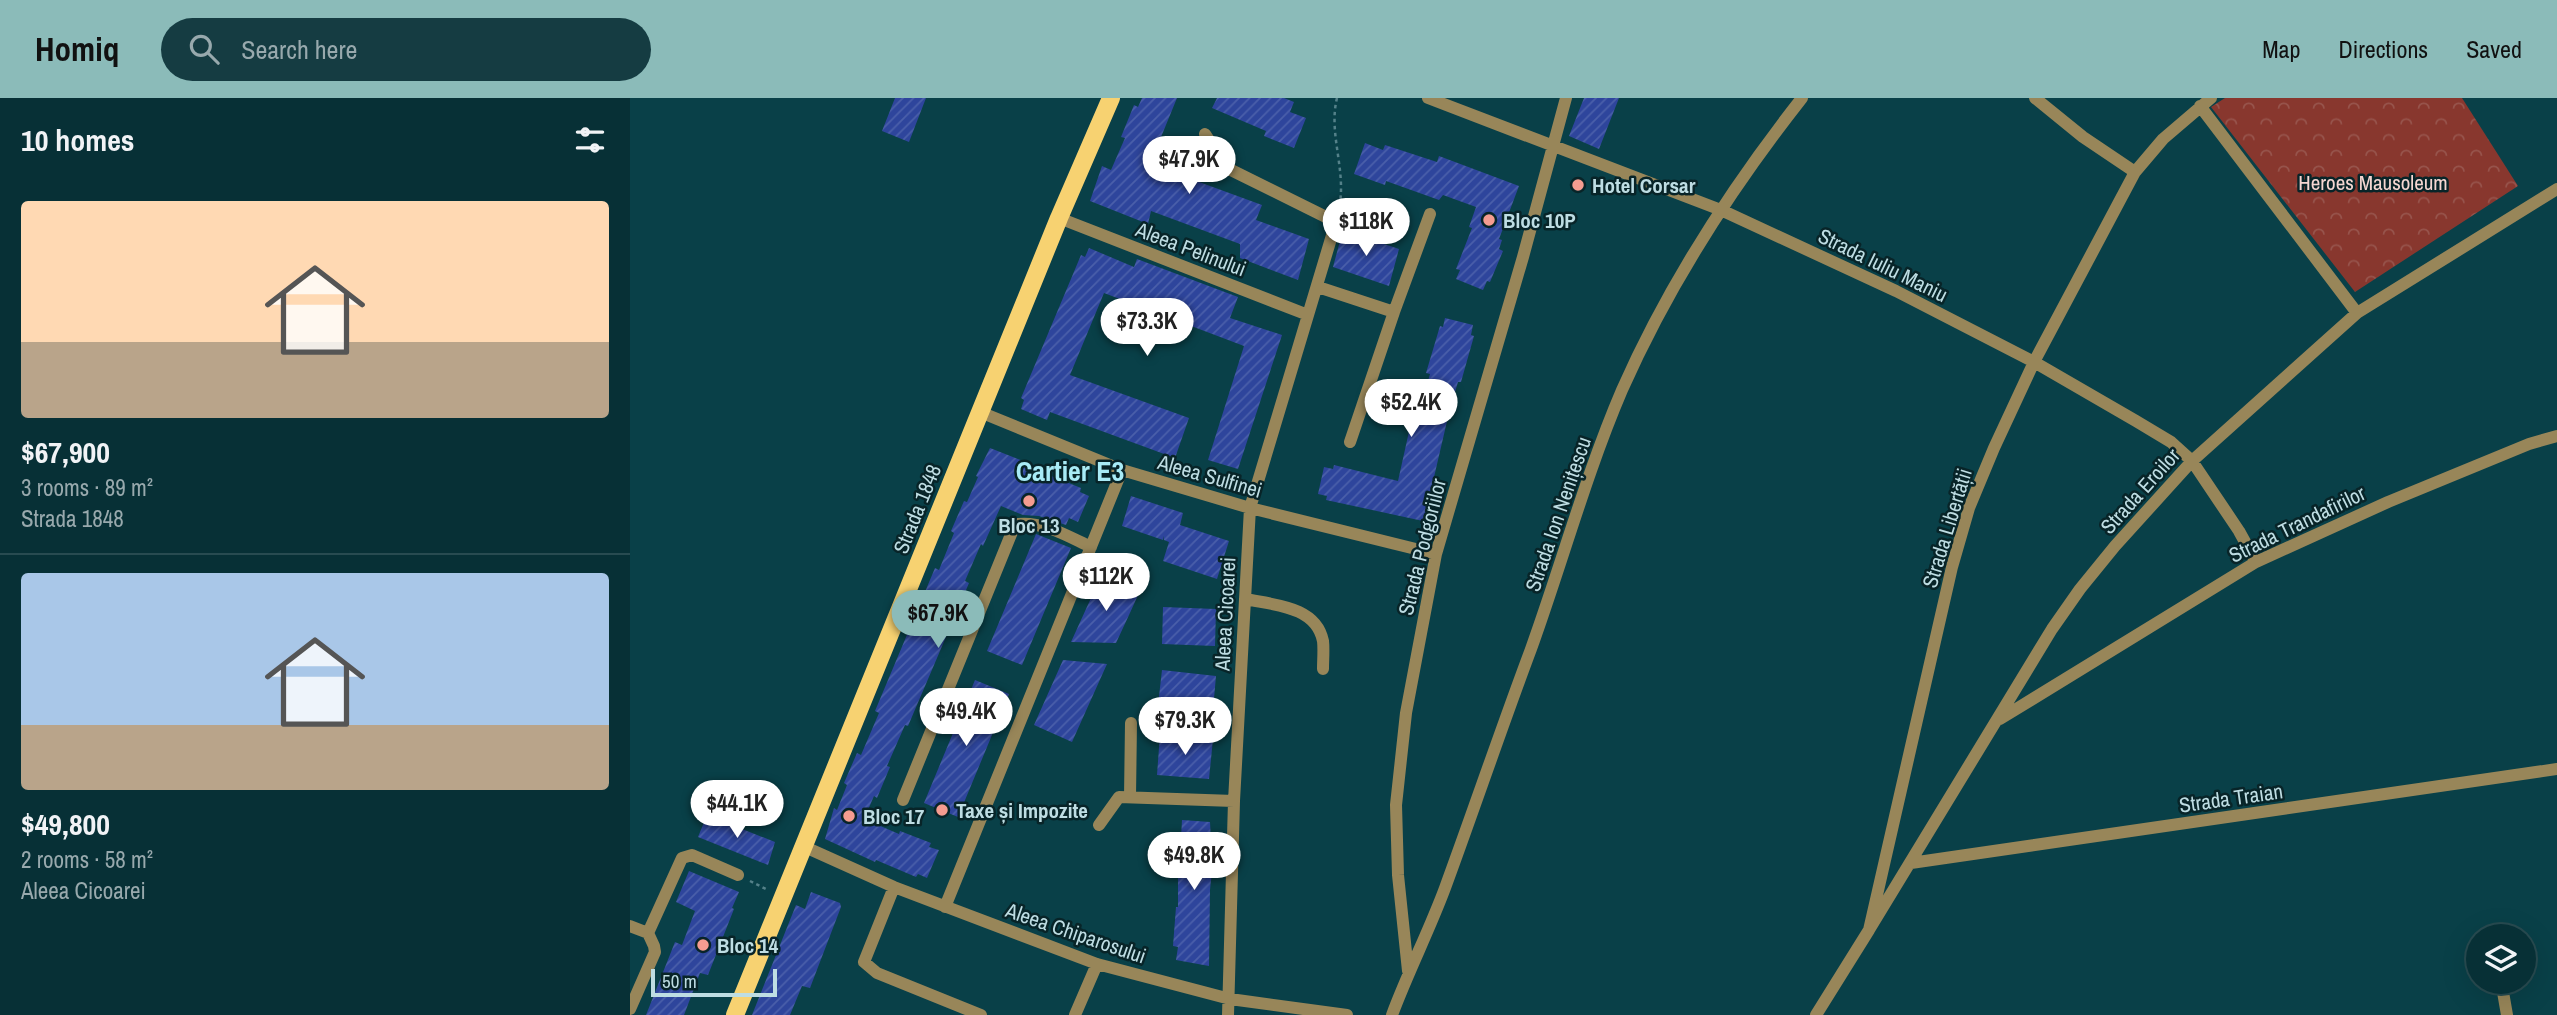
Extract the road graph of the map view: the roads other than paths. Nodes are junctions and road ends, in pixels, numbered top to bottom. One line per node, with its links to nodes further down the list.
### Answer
1 (1111, 98): 13 (main road, Strada 1848)
2 (1428, 98): 8 (street, Strada Iuliu Maniu)
3 (1566, 98): 8 (street, Strada Podgoriilor)
4 (1802, 98): 11 (street, Strada Ion Nenițescu)
5 (2035, 98): 9 (street)
6 (2206, 102): 9 (street, Strada Libertății); 16 (street)
7 (1205, 134): 14 (street)
8 (1552, 145): 11 (street, Strada Iuliu Maniu); 26 (street, Strada Podgoriilor)
9 (2135, 172): 18 (street, Strada Libertății)
10 (2557, 189): 16 (street, Strada Eroilor)
11 (1721, 210): 18 (street, Strada Iuliu Maniu); 46 (street, Strada Ion Nenițescu)
12 (1430, 214): 15 (street)
13 (1059, 219): 17 (street, Aleea Pelinului); 19 (main road, Strada 1848)
14 (1318, 287): 15 (street); 17 (street)
15 (1394, 312): 21 (street)
16 (2357, 313): 22 (street, Strada Eroilor)
17 (1308, 315): 24 (street)
18 (2034, 362): 22 (street, Strada Iuliu Maniu); 43 (street, Strada Libertății)
19 (980, 412): 23 (street, Aleea Sulfinei); 37 (main road, Strada 1848)
20 (2557, 436): 27 (street, Strada Trandafirilor)
21 (1350, 442)
22 (2192, 461): 27 (street, Strada Iuliu Maniu); 30 (street, Strada Eroilor)
23 (1122, 470): 24 (street, Aleea Sulfinei); 25 (street)
24 (1250, 508): 26 (street, Aleea Sulfinei); 28 (street, Aleea Cicoarei)
25 (1091, 547): 34 (street); 41 (street)
26 (1436, 554): 46 (street, Strada Podgoriilor)
27 (2256, 562): 30 (street, Strada Trandafirilor)
28 (1245, 599): 29 (street); 35 (street, Aleea Cicoarei)
29 (1323, 669)
30 (1997, 721): 38 (street, Strada Eroilor)
31 (1131, 723): 33 (street)
32 (2557, 769): 38 (street, Strada Traian)
33 (1130, 797): 35 (street); 36 (street)
34 (903, 800)
35 (1234, 801): 48 (street, Aleea Cicoarei)
36 (1098, 825)
37 (805, 847): 40 (street, Aleea Chiparosului); 50 (main road, Strada 1848)
38 (1911, 863): 43 (street, Strada Eroilor)
39 (738, 876): 44 (street)
40 (894, 887): 41 (street, Aleea Chiparosului); 51 (street)
41 (945, 907): 45 (street, Aleea Chiparosului)
42 (630, 926): 44 (street)
43 (1869, 930): 56 (street, Strada Libertății)
44 (648, 933): 49 (street)
45 (1097, 964): 48 (street, Aleea Chiparosului); 52 (street)
46 (1408, 971): 55 (street, Strada Podgoriilor)
47 (2503, 994): 57 (street)
48 (1230, 999): 53 (street, Aleea Cicoarei); 54 (street, Aleea Chiparosului)
49 (630, 1009)
50 (735, 1015)
51 (981, 1015)
52 (1076, 1015)
53 (1228, 1015)
54 (1346, 1015)
55 (1392, 1015)
56 (1816, 1015)
57 (2507, 1015)

